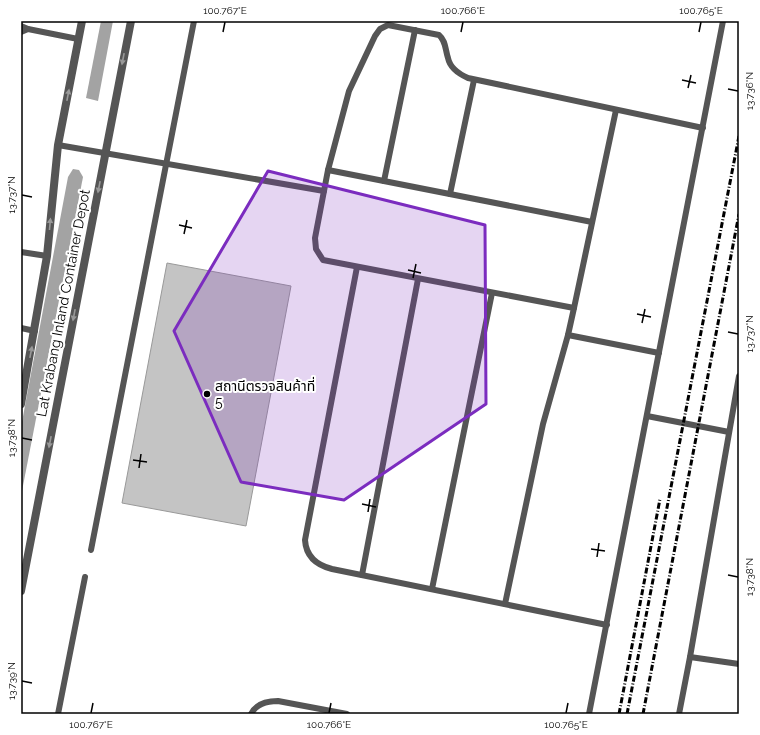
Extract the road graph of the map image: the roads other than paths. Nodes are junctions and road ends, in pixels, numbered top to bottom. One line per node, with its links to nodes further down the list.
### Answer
1 (82, 21): 9 (street, Lat Krabang Inland Container Depot)
2 (131, 21): 14 (street, Lat Krabang Inland Container Depot, one-way to 14)
3 (194, 21): 15 (lane)
4 (723, 21): 12 (lane)
5 (21, 26): 6 (lane)
6 (28, 29): 8 (lane); 9 (lane)
7 (415, 30): 10 (lane); 16 (lane); 17 (lane)
8 (21, 32)
9 (78, 39): 13 (street, Lat Krabang Inland Container Depot, one-way to 9)
10 (474, 80): 11 (lane); 19 (lane)
11 (616, 110): 12 (lane); 20 (lane)
12 (703, 128): 30 (lane)
13 (58, 146): 14 (lane); 22 (street, Lat Krabang Inland Container Depot, one-way to 13)
14 (105, 153): 15 (lane); 39 (street, Lat Krabang Inland Container Depot, one-way to 39)
15 (166, 164): 18 (lane); 35 (lane)
16 (328, 170): 17 (lane); 18 (lane)
17 (384, 181): 19 (lane)
18 (324, 191): 23 (lane)
19 (450, 194): 20 (lane)
20 (592, 222): 26 (lane)
21 (21, 252): 22 (lane)
22 (47, 256): 28 (street, Lat Krabang Inland Container Depot)
23 (357, 267): 24 (lane); 36 (lane)
24 (418, 279): 25 (lane); 36 (lane)
25 (492, 293): 26 (lane); 38 (lane)
26 (574, 308): 29 (lane)
27 (21, 328): 28 (lane)
28 (35, 331): 32 (street, Lat Krabang Inland Container Depot, one-way to 28)
29 (568, 335): 30 (lane); 40 (lane)
30 (659, 353): 33 (lane)
31 (739, 376): 34 (lane)
32 (21, 404)
33 (647, 416): 34 (lane); 41 (lane)
34 (729, 432): 42 (lane)
35 (91, 550)
36 (362, 575): 38 (lane)
37 (85, 577): 44 (lane)
38 (432, 589): 40 (lane)
39 (21, 591)
40 (506, 604): 41 (lane)
41 (607, 625): 47 (lane)
42 (690, 657): 43 (lane); 48 (lane)
43 (739, 664)
44 (58, 714)
45 (250, 714): 46 (lane)
46 (347, 714)
47 (589, 714)
48 (679, 714)

